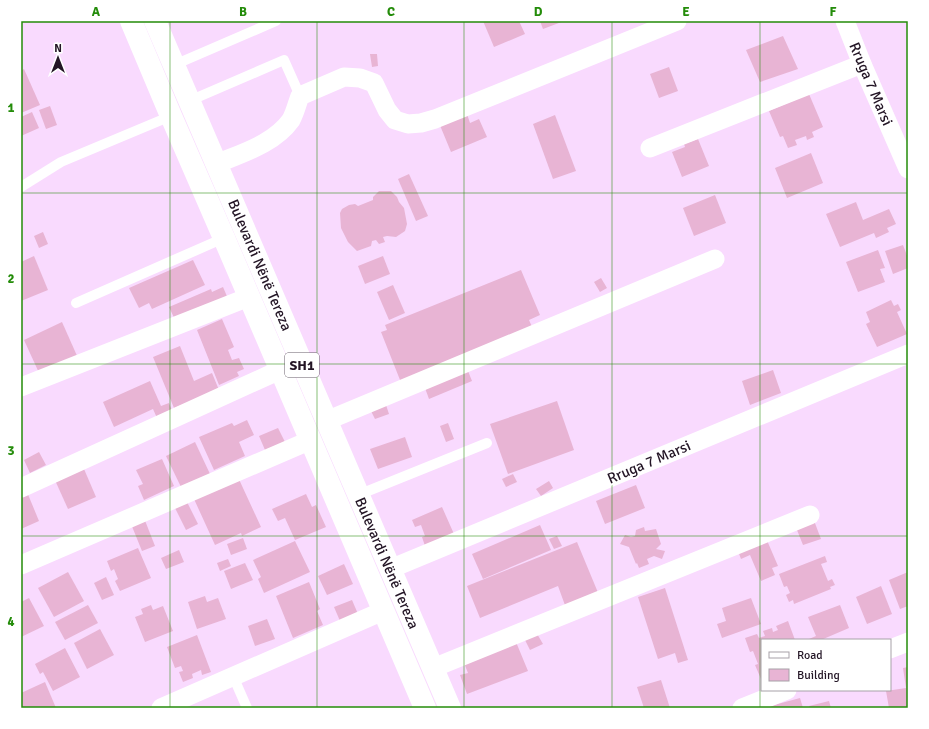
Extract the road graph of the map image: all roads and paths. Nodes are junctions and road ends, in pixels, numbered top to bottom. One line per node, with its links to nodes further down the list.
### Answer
1 (131, 21): 10 (main road, Bulevardi Nënë Tereza / SH1)
2 (155, 21): 7 (main road, Bulevardi Nënë Tereza / SH1)
3 (276, 21): 7 (lane)
4 (677, 21): 8 (street)
5 (845, 21): 6 (street, Rruga 7 Marsi)
6 (862, 64): 11 (street); 13 (street, Rruga 7 Marsi)
7 (174, 65): 9 (main road, Bulevardi Nënë Tereza / SH1)
8 (300, 96): 9 (lane); 12 (street)
9 (189, 101): 12 (main road, Bulevardi Nënë Tereza / SH1)
10 (171, 116): 14 (lane); 15 (main road, Bulevardi Nënë Tereza / SH1)
11 (650, 148)
12 (216, 164): 22 (main road, Bulevardi Nënë Tereza / SH1)
13 (908, 168)
14 (21, 187)
15 (224, 238): 17 (main road, Bulevardi Nënë Tereza / SH1); 18 (lane)
16 (715, 259): 22 (street)
17 (249, 297): 20 (main road, Bulevardi Nënë Tereza / SH1); 21 (street)
18 (76, 303)
19 (908, 354): 29 (street, Rruga 7 Marsi)
20 (280, 370): 23 (main road, Bulevardi Nënë Tereza / SH1); 25 (street)
21 (21, 387)
22 (326, 421): 26 (main road, Bulevardi Nënë Tereza / SH1)
23 (311, 440): 28 (street); 30 (main road, Bulevardi Nënë Tereza / SH1)
24 (487, 443): 26 (lane)
25 (21, 488)
26 (358, 495): 29 (main road, Bulevardi Nënë Tereza / SH1)
27 (810, 515): 33 (street)
28 (21, 565)
29 (390, 569): 33 (main road, Bulevardi Nënë Tereza / SH1)
30 (384, 611): 34 (street); 38 (main road, Bulevardi Nënë Tereza / SH1)
31 (908, 642): 32 (street)
32 (891, 649)
33 (433, 668): 39 (main road, Bulevardi Nënë Tereza / SH1)
34 (233, 676): 36 (street); 37 (lane)
35 (784, 691): 40 (street)
36 (161, 708)
37 (247, 708)
38 (426, 708)
39 (450, 708)
40 (742, 708)

